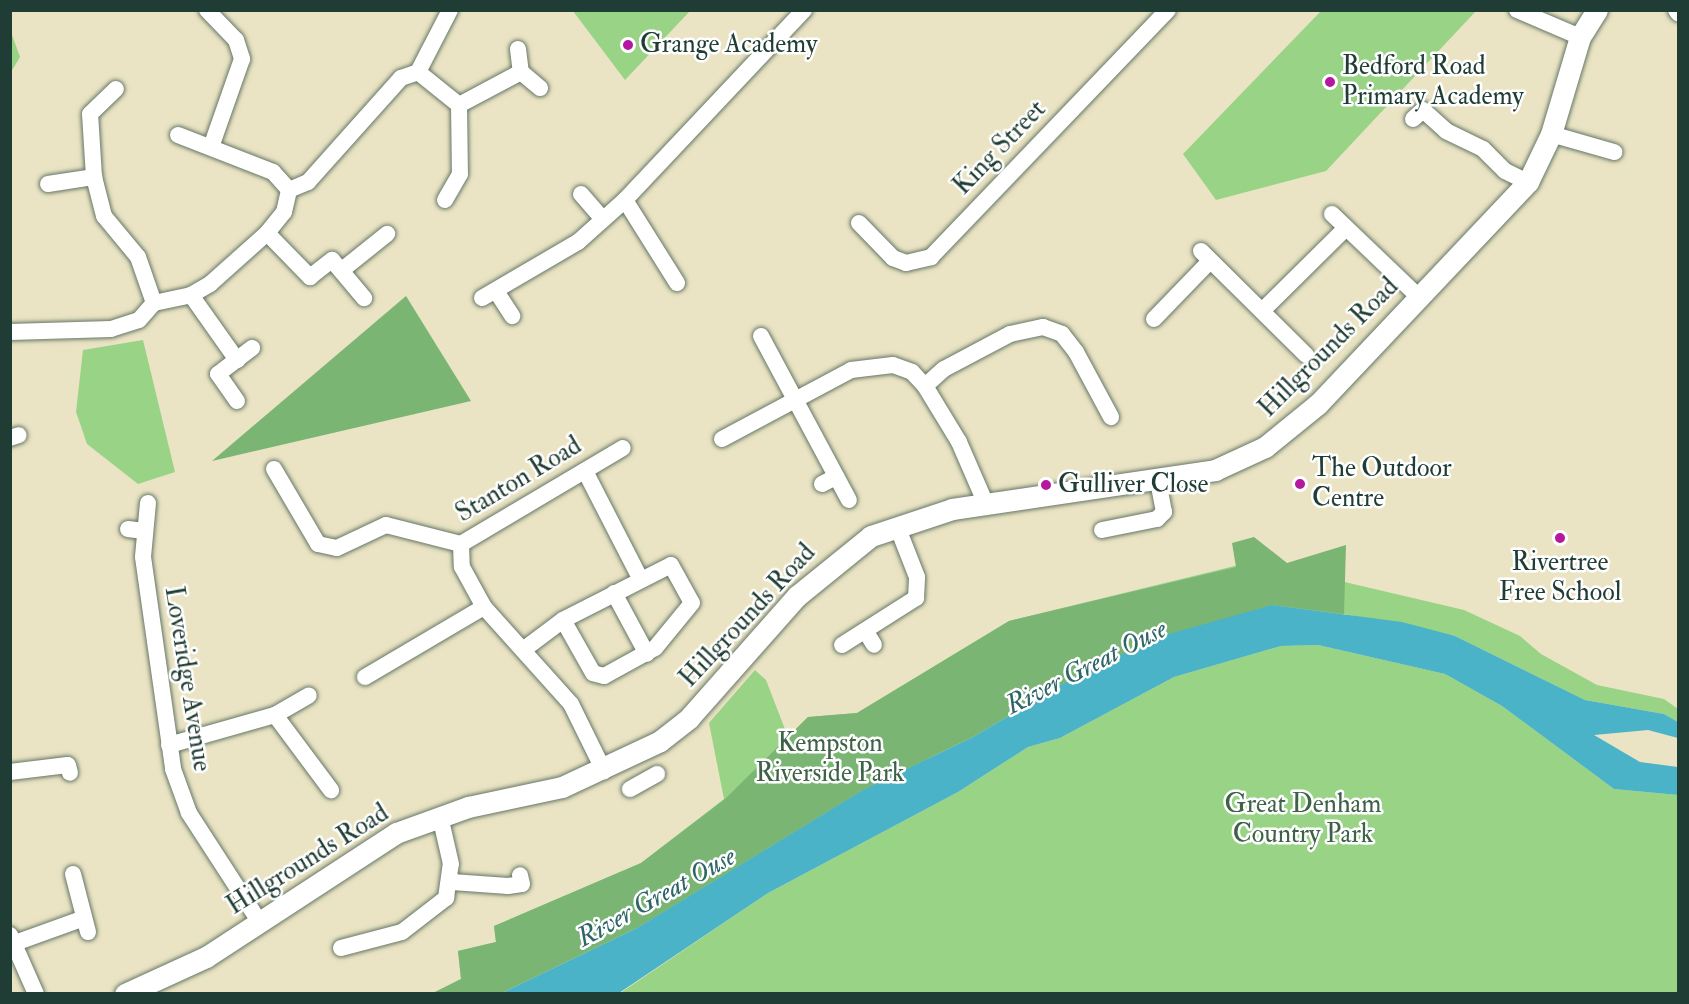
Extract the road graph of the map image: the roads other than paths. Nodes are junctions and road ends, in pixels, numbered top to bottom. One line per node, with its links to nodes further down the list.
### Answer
1 (207, 10): 17 (street)
2 (450, 10): 9 (street)
3 (804, 10): 25 (street)
4 (1168, 10): 28 (street, King Street)
5 (1517, 10): 7 (street)
6 (1597, 10): 7 (street, Hillgrounds Road)
7 (1580, 37): 15 (street, Hillgrounds Road)
8 (518, 49): 10 (street)
9 (418, 72): 13 (street); 22 (street)
10 (521, 72): 11 (street); 13 (street)
11 (540, 88)
12 (116, 89): 19 (street)
13 (459, 105): 24 (street)
14 (1413, 119): 20 (street)
15 (1551, 134): 18 (street); 20 (street, Hillgrounds Road)
16 (178, 135): 17 (street)
17 (211, 147): 22 (street)
18 (1614, 152)
19 (94, 177): 21 (street); 37 (street)
20 (1528, 182): 35 (street, Hillgrounds Road)
21 (48, 184)
22 (289, 190): 30 (street)
23 (581, 194): 27 (street)
24 (445, 200)
25 (626, 200): 27 (street); 33 (street)
26 (1332, 214): 29 (street)
27 (603, 219): 39 (street)
28 (859, 224)
29 (1346, 228): 35 (street); 38 (street)
30 (267, 233): 32 (street); 34 (street)
31 (387, 234): 32 (street)
32 (342, 270): 36 (street)
33 (676, 283)
34 (190, 296): 37 (street); 45 (street)
35 (1419, 297): 54 (street, Hillgrounds Road)
36 (364, 298)
37 (154, 303): 41 (street)
38 (1262, 310): 40 (street); 44 (street)
39 (512, 316)
40 (1154, 319)
41 (10, 332)
42 (761, 336): 48 (street)
43 (252, 348): 45 (street)
44 (1306, 355)
45 (237, 360): 47 (street)
46 (925, 386): 48 (street); 49 (street); 57 (street)
47 (237, 401)
48 (795, 401): 50 (street); 55 (street)
49 (1111, 417)
50 (722, 440)
51 (623, 448): 53 (street, Stanton Road)
52 (274, 469): 60 (street, Stanton Road)
53 (585, 471): 60 (street, Stanton Road); 61 (street)
54 (1158, 481): 57 (street, Hillgrounds Road); 59 (street)
55 (849, 500)
56 (148, 503): 71 (street, Loveridge Avenue)
57 (986, 504): 58 (street, Hillgrounds Road)
58 (897, 526): 65 (street); 72 (street, Hillgrounds Road)
59 (1102, 530)
60 (461, 544): 63 (street)
61 (640, 578): 62 (street); 67 (street)
62 (614, 593): 64 (street); 67 (street)
63 (484, 608): 66 (street); 68 (street)
64 (563, 620): 66 (street); 67 (street)
65 (842, 645)
66 (523, 650): 73 (street)
67 (647, 654)
68 (365, 677)
69 (309, 695): 70 (street)
70 (275, 715): 71 (street); 77 (street)
71 (169, 745): 82 (street, Loveridge Avenue)
72 (630, 759): 73 (street, Hillgrounds Road); 76 (street)
73 (604, 771): 78 (street, Hillgrounds Road)
74 (10, 772): 75 (street)
75 (70, 773)
76 (643, 781)
77 (331, 790)
78 (440, 816): 81 (street); 82 (street, Hillgrounds Road)
79 (74, 874): 83 (street)
80 (524, 880): 81 (street)
81 (452, 882): 84 (street)
82 (259, 921): 86 (street, Hillgrounds Road)
83 (13, 939): 85 (street)
84 (350, 951)
85 (36, 993)
86 (125, 993)

